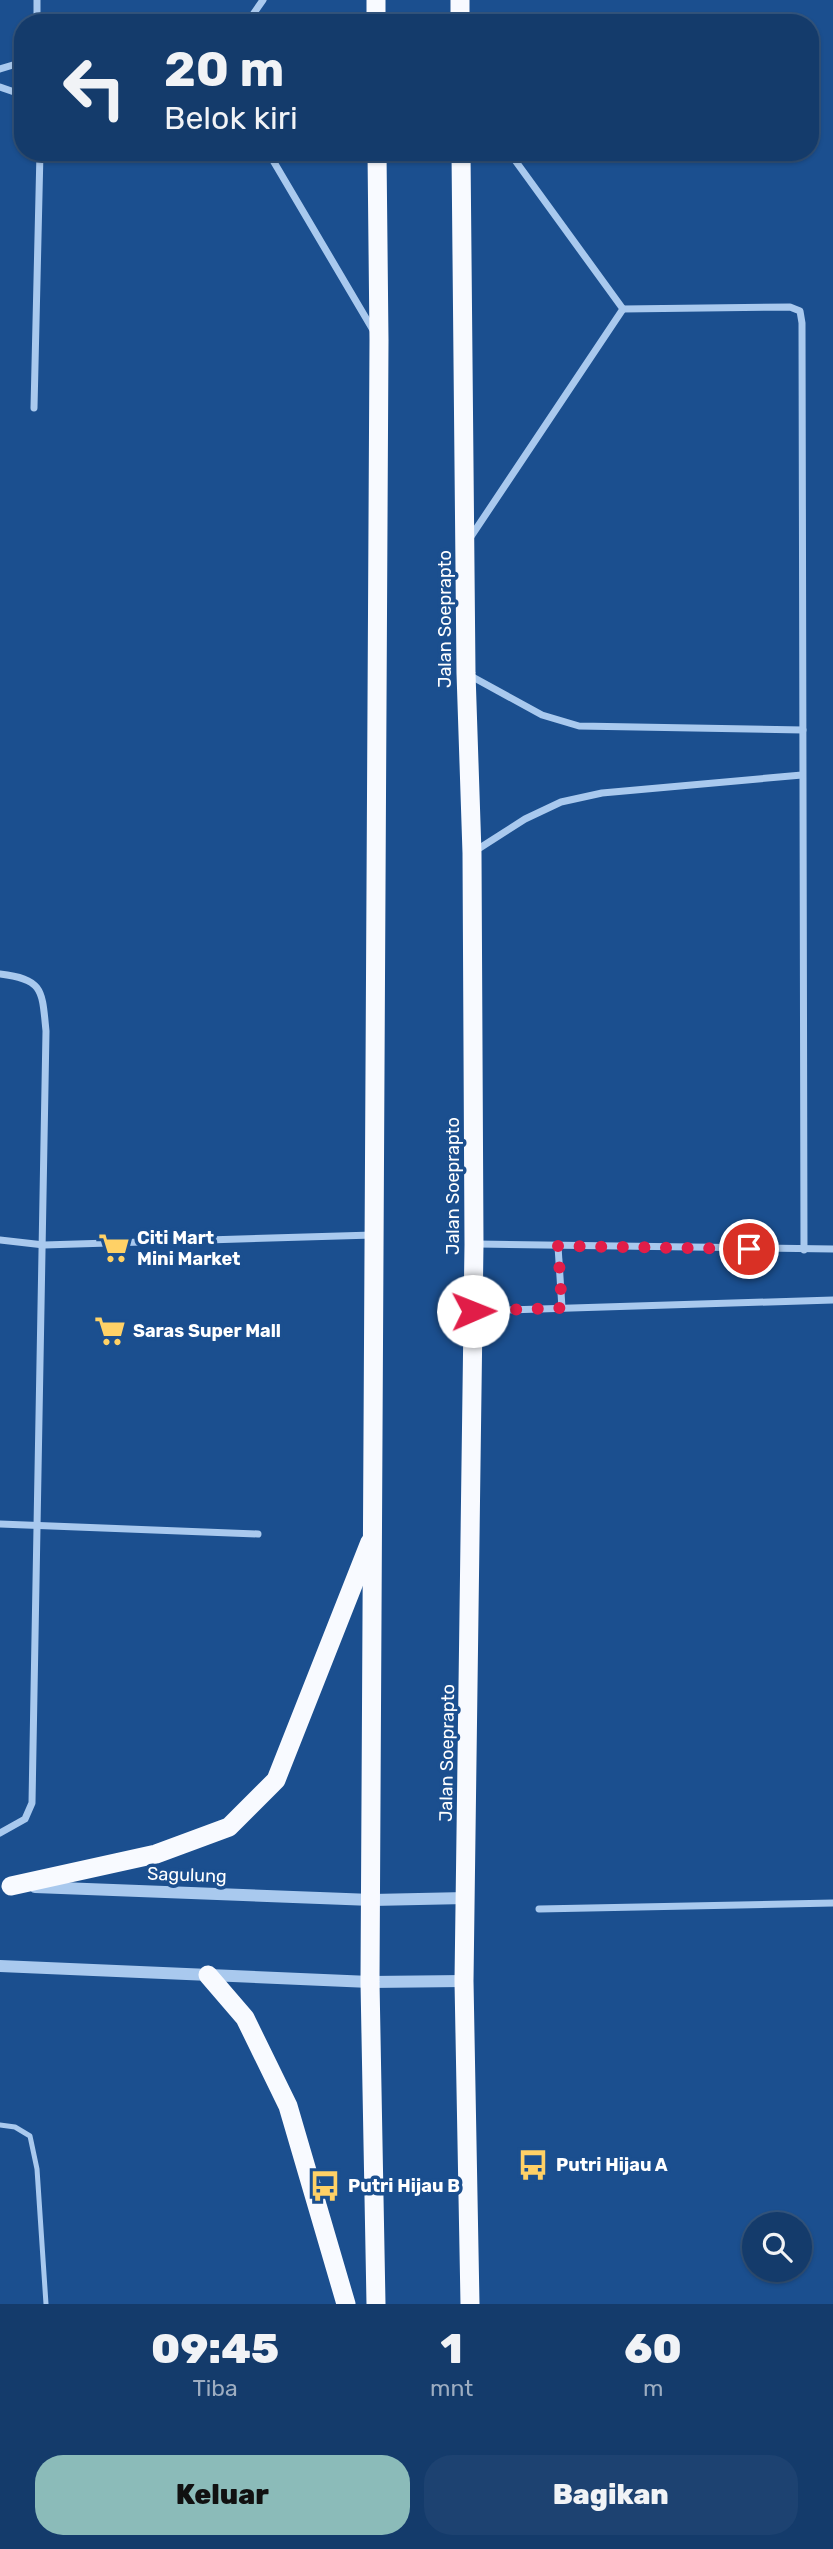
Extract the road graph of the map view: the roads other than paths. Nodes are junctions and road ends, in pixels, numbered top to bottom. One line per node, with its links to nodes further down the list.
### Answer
1 (40, 161): 8 (street)
2 (273, 161): 7 (street)
3 (377, 161): 7 (highway)
4 (460, 161): 9 (highway, Jalan Soeprapto)
5 (516, 161): 6 (street)
6 (623, 309): 9 (street); 11 (street)
7 (379, 340): 15 (highway)
8 (34, 408)
9 (466, 544): 10 (highway, Jalan Soeprapto)
10 (466, 673): 11 (street); 13 (highway, Jalan Soeprapto)
11 (803, 730): 12 (street)
12 (802, 775): 13 (street); 21 (street)
13 (472, 853): 17 (highway, Jalan Soeprapto)
14 (0, 974): 18 (street)
15 (374, 1235): 18 (street); 27 (highway)
16 (0, 1240): 18 (street)
17 (474, 1244): 19 (street); 24 (highway, Jalan Soeprapto)
18 (44, 1245): 26 (street)
19 (558, 1246): 21 (street); 23 (street)
20 (833, 1249): 21 (street)
21 (804, 1250)
22 (833, 1300): 23 (street)
23 (562, 1308): 24 (street)
24 (473, 1311): 31 (highway, Jalan Soeprapto)
25 (0, 1524): 26 (street)
26 (39, 1525): 28 (street); 29 (street)
27 (374, 1532): 30 (highway); 32 (highway)
28 (258, 1534)
29 (0, 1833)
30 (5, 1886): 32 (street, Sagulung)
31 (466, 1898): 32 (street, Sagulung); 37 (highway, Jalan Soeprapto)
32 (372, 1900): 38 (highway)
33 (833, 1902): 34 (street)
34 (539, 1909)
35 (0, 1966): 36 (street)
36 (208, 1975): 38 (street); 41 (highway)
37 (464, 1981): 38 (street); 43 (highway, Jalan Soeprapto)
38 (370, 1982): 42 (highway)
39 (0, 2125): 40 (lane)
40 (46, 2304)
41 (346, 2304)
42 (376, 2304)
43 (470, 2304)

